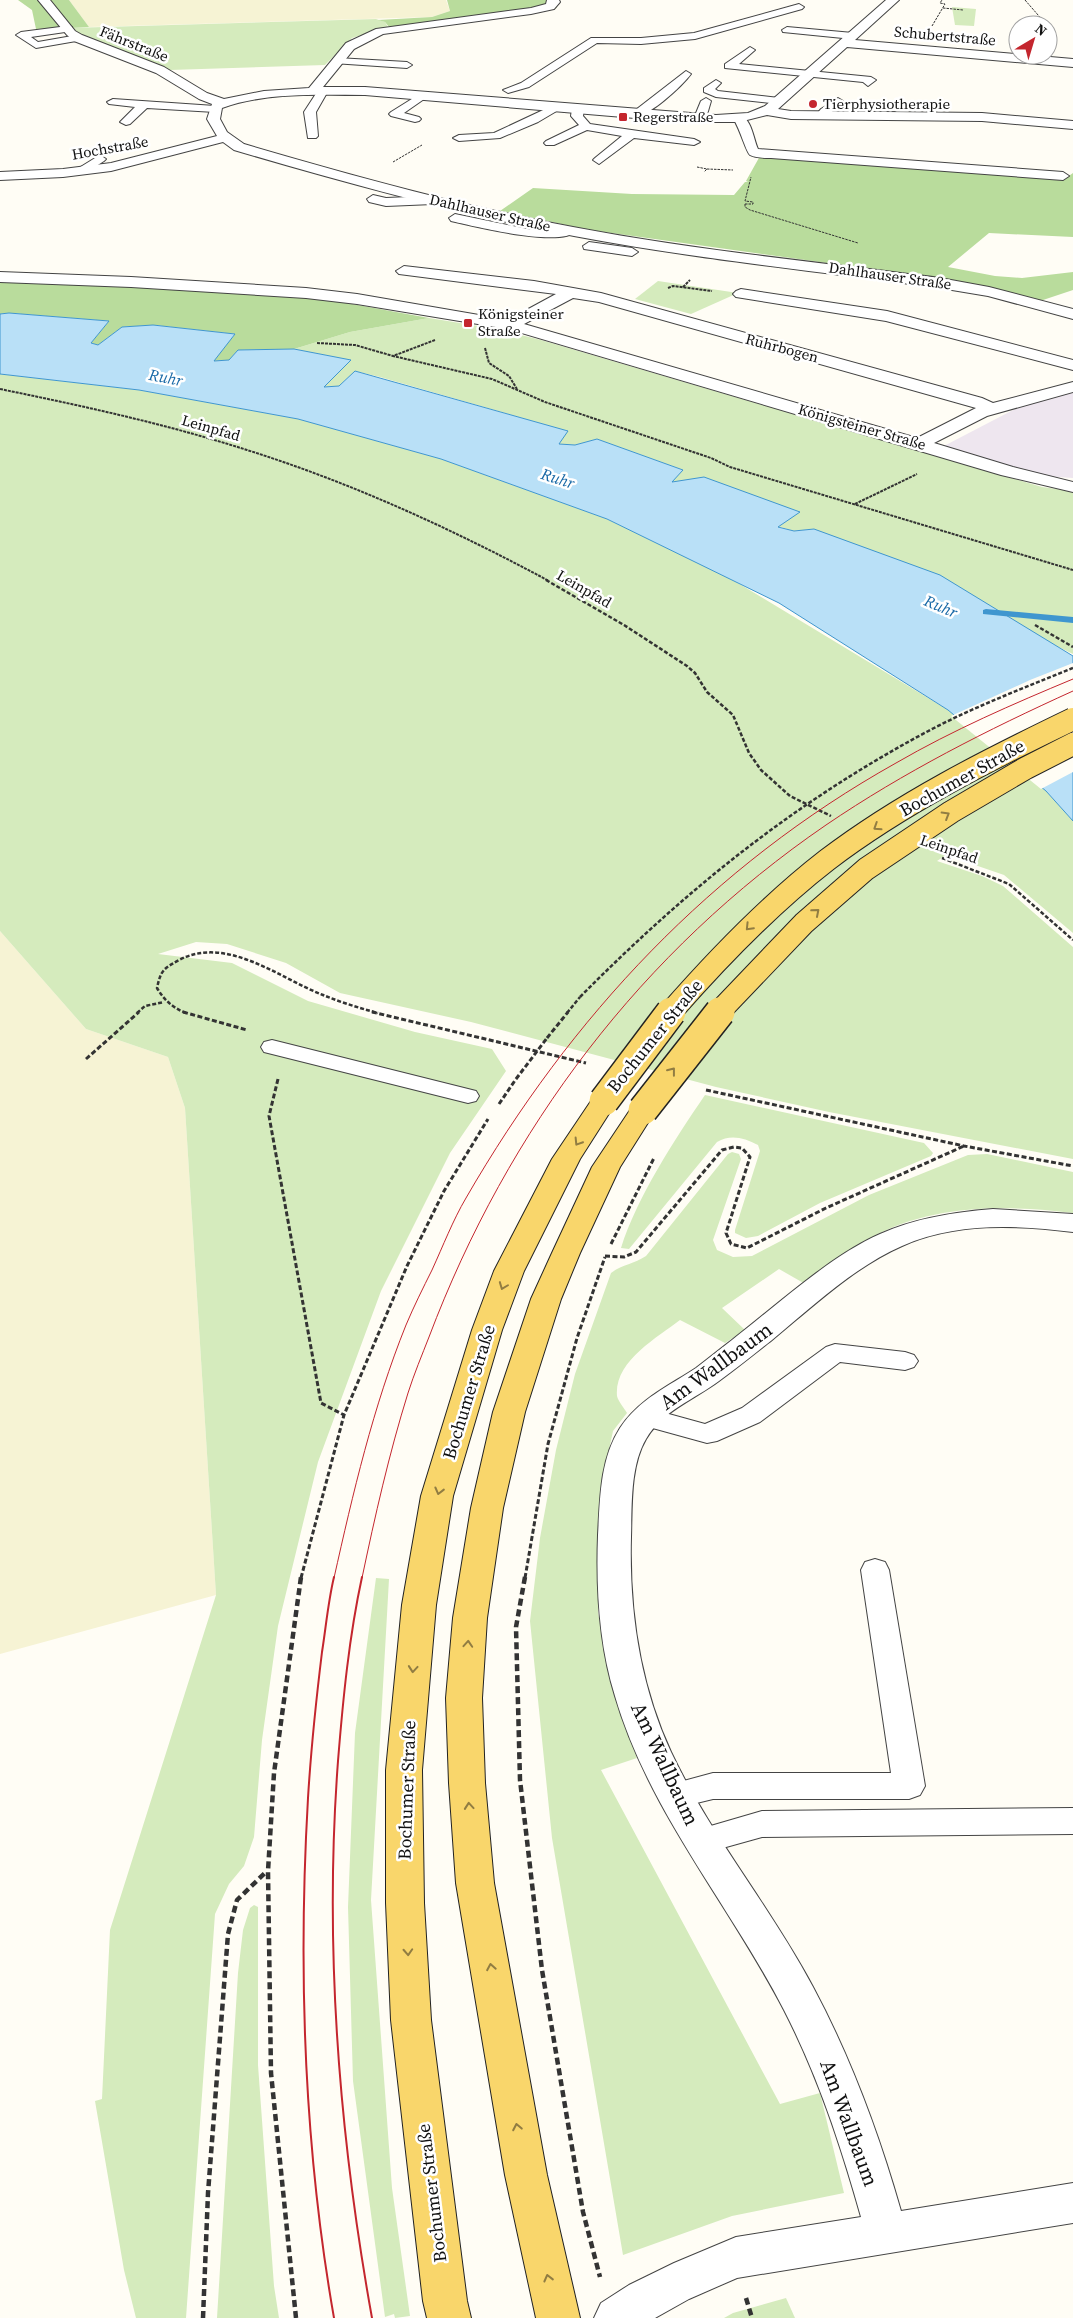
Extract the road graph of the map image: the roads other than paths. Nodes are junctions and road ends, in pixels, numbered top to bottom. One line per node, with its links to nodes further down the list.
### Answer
1 (44, 0): 4 (street, Fährstraße)
2 (553, 0): 8 (street)
3 (893, 0): 5 (street)
4 (68, 29): 6 (street, Fährstraße); 6 (lane)
5 (850, 34): 9 (street, Schubertstraße); 13 (street); 16 (lane)
6 (78, 38): 25 (street, Fährstraße)
7 (750, 50): 13 (lane)
8 (337, 61): 10 (lane); 17 (street)
9 (1073, 63)
10 (407, 64)
11 (529, 69): 16 (lane)
12 (686, 74): 29 (lane)
13 (809, 75): 14 (lane); 15 (lane); 21 (street); 21 (lane)
14 (887, 79)
15 (868, 83)
16 (508, 90): 19 (lane)
17 (318, 91): 18 (street); 25 (street); 37 (lane)
18 (423, 95): 19 (street); 33 (lane)
19 (495, 101): 26 (street)
20 (706, 101): 31 (lane)
21 (779, 101): 28 (street)
22 (838, 101): 30 (lane)
23 (113, 102): 24 (lane)
24 (144, 104): 25 (lane); 34 (lane)
25 (219, 106): 39 (street)
26 (556, 107): 27 (street); 40 (lane)
27 (578, 109): 29 (street); 36 (lane)
28 (765, 112): 30 (street); 32 (street)
29 (637, 114): 31 (street)
30 (822, 116): 35 (street)
31 (700, 118): 32 (street)
32 (738, 118): 47 (lane)
33 (415, 119)
34 (126, 122)
35 (1073, 125)
36 (586, 126): 38 (lane); 42 (lane)
37 (312, 136)
38 (630, 136): 41 (lane); 44 (lane)
39 (224, 138): 45 (street, Hochstraße); 49 (street, Dahlhauser Straße)
40 (459, 138)
41 (694, 142)
42 (550, 143)
43 (100, 158): 45 (lane)
44 (599, 160)
45 (80, 171): 46 (street, Hochstraße)
46 (0, 176)
47 (1063, 176)
48 (373, 199): 49 (lane)
49 (433, 200): 51 (street, Dahlhauser Straße)
50 (455, 218): 51 (lane)
51 (570, 231): 52 (street, Dahlhauser Straße)
52 (621, 240): 54 (lane); 60 (street, Dahlhauser Straße)
53 (589, 246): 54 (lane)
54 (610, 249): 55 (lane)
55 (632, 252)
56 (404, 271): 58 (street, Ruhrbogen)
57 (0, 277): 61 (street, Königsteiner Straße)
58 (570, 292): 61 (street); 64 (street, Ruhrbogen)
59 (740, 294): 62 (street)
60 (1073, 314)
61 (510, 325): 65 (street, Königsteiner Straße)
62 (1073, 365)
63 (1073, 387): 64 (street)
64 (992, 409): 65 (street)
65 (924, 446): 66 (street, Königsteiner Straße)
66 (1073, 487)
67 (1073, 719): 81 (main road, Bochumer Straße, one-way to 81, bridge)
68 (1073, 744): 82 (main road, Bochumer Straße, one-way to 68, bridge)
69 (272, 1047): 70 (lane)
70 (468, 1096)
71 (1073, 1223): 73 (street, Am Wallbaum)
72 (905, 1361): 73 (lane)
73 (647, 1417): 75 (street, Am Wallbaum)
74 (875, 1570): 75 (lane)
75 (676, 1795): 77 (street, Am Wallbaum)
76 (1073, 1821): 77 (lane)
77 (701, 1841): 79 (street, Am Wallbaum)
78 (1073, 2203): 79 (street)
79 (886, 2233): 80 (street)
80 (609, 2300)
81 (447, 2309)
82 (558, 2318)

